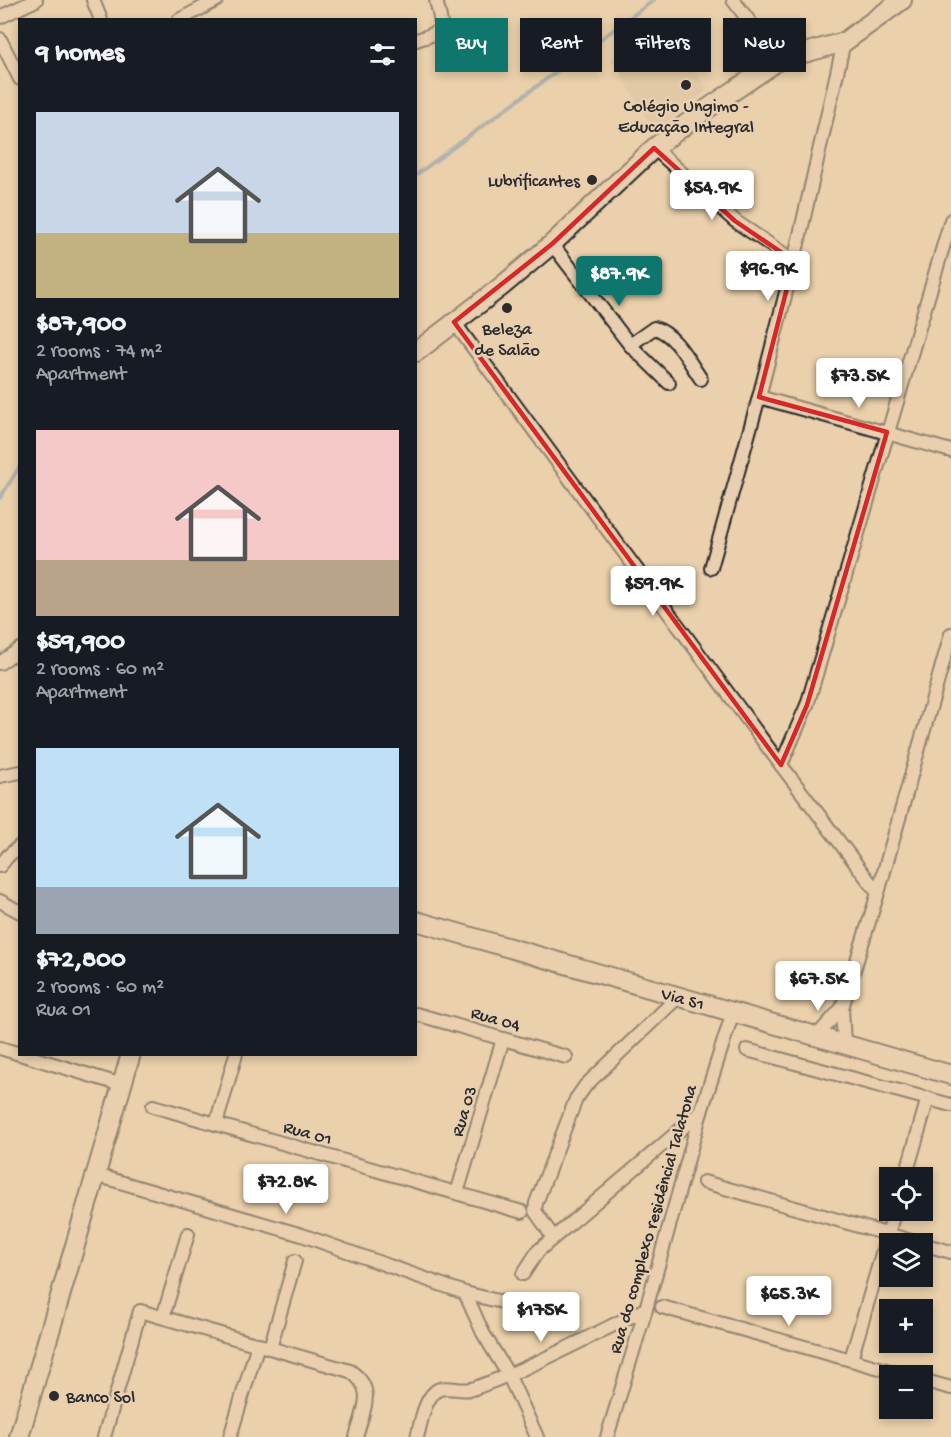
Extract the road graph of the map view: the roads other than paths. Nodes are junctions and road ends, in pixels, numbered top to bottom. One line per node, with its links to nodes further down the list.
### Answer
1 (36, 0): 7 (street)
2 (93, 0): 8 (street)
3 (436, 0): 12 (street)
4 (902, 0): 13 (street)
5 (214, 1): 9 (street)
6 (736, 3): 10 (street)
7 (0, 18)
8 (100, 18)
9 (183, 18)
10 (747, 18)
11 (0, 39): 16 (street)
12 (417, 40)
13 (844, 42): 14 (street); 20 (street)
14 (806, 53)
15 (761, 72): 17 (street)
16 (18, 75)
17 (654, 148): 19 (street); 20 (street)
18 (951, 220): 27 (street)
19 (552, 244): 21 (street); 22 (street)
20 (794, 261): 26 (street)
21 (454, 322): 23 (street); 33 (street)
22 (630, 345): 24 (street); 25 (street)
23 (417, 351)
24 (701, 379)
25 (669, 383)
26 (759, 397): 27 (street); 29 (street)
27 (887, 432): 28 (street); 33 (street)
28 (951, 451)
29 (711, 568)
30 (951, 634): 38 (street)
31 (18, 650): 32 (street)
32 (0, 663)
33 (781, 765): 38 (street)
34 (18, 772): 35 (street)
35 (0, 776)
36 (18, 848): 37 (street)
37 (0, 866)
38 (878, 893): 43 (street)
39 (0, 901): 40 (street)
40 (18, 911)
41 (417, 921): 42 (street, Via S1)
42 (679, 996): 44 (street, Via S1); 70 (street)
43 (842, 1008): 46 (street); 48 (street)
44 (733, 1012): 46 (street, Via S1); 61 (street, Rua do complexo residêncial Talatona)
45 (417, 1014): 47 (street, Rua 04)
46 (817, 1036): 48 (street, Via S1)
47 (503, 1039): 55 (street, Rua 04); 66 (street, Rua 03)
48 (844, 1044): 56 (street, Via S1)
49 (0, 1048): 51 (street)
50 (747, 1050): 58 (street)
51 (18, 1053)
52 (27, 1056): 57 (street)
53 (130, 1056): 57 (street)
54 (235, 1056): 62 (street)
55 (566, 1058)
56 (951, 1073)
57 (122, 1085): 64 (street)
58 (928, 1098): 59 (street); 63 (street)
59 (951, 1105)
60 (153, 1107): 62 (street, Rua 01)
61 (701, 1112): 70 (street); 79 (street, Rua do complexo residêncial Talatona)
62 (216, 1124): 66 (street, Rua 01)
63 (908, 1167)
64 (96, 1175): 76 (street); 87 (street)
65 (704, 1182): 68 (street)
66 (457, 1193): 67 (street, Rua 01)
67 (522, 1212)
68 (884, 1233)
69 (188, 1234): 80 (street)
70 (553, 1237): 75 (street)
71 (933, 1247): 72 (street)
72 (951, 1252)
73 (295, 1262): 81 (street)
74 (879, 1264): 82 (street)
75 (523, 1274)
76 (465, 1293): 77 (street); 84 (street)
77 (502, 1302)
78 (662, 1307): 82 (street)
79 (646, 1309): 84 (street); 93 (street, Rua do complexo residêncial Talatona)
80 (163, 1317): 81 (street); 88 (street)
81 (264, 1346): 89 (street); 90 (street)
82 (851, 1359): 83 (street)
83 (879, 1367)
84 (509, 1376): 91 (street); 92 (street)
85 (933, 1383): 86 (street)
86 (951, 1388)
87 (19, 1437)
88 (104, 1437)
89 (230, 1437)
90 (356, 1437)
91 (417, 1437)
92 (537, 1437)
93 (607, 1437)

